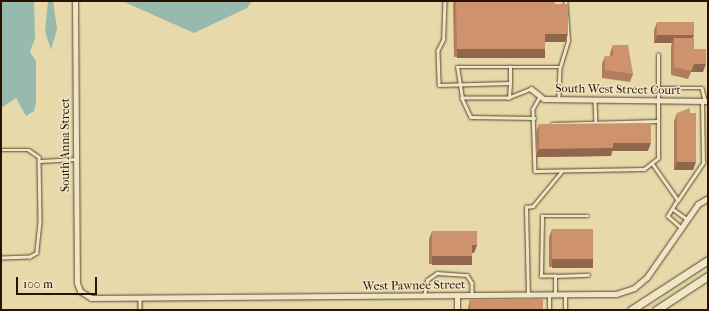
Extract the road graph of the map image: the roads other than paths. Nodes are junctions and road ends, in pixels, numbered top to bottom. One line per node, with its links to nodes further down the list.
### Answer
1 (75, 1): 25 (street, South Anna Street)
2 (445, 1): 7 (lane)
3 (565, 1): 6 (lane)
4 (658, 55): 9 (lane)
5 (510, 67): 6 (lane); 7 (lane); 8 (lane)
6 (560, 67): 14 (lane)
7 (458, 84): 8 (lane); 12 (lane)
8 (510, 84): 13 (lane)
9 (658, 88): 16 (lane); 17 (lane)
10 (531, 89): 11 (street, South West Street Court); 13 (lane)
11 (541, 97): 14 (street, South West Street Court); 18 (lane)
12 (462, 98): 13 (lane); 18 (lane)
13 (509, 98)
14 (559, 99): 15 (street, South West Street Court)
15 (595, 100): 16 (street, South West Street Court); 20 (lane)
16 (658, 100): 17 (street, South West Street Court); 19 (lane)
17 (705, 101): 30 (lane)
18 (534, 118): 21 (lane)
19 (657, 121): 20 (lane); 27 (lane)
20 (596, 123): 23 (lane)
21 (534, 124): 22 (lane); 28 (lane)
22 (542, 124)
23 (549, 124)
24 (1, 150): 26 (lane)
25 (76, 159): 26 (lane); 40 (street, South Anna Street)
26 (40, 161): 35 (lane)
27 (652, 163): 28 (lane); 30 (lane)
28 (562, 171): 44 (lane)
29 (708, 198): 33 (street, West Pawnee Street)
30 (678, 200): 31 (lane)
31 (673, 209): 33 (lane); 34 (lane)
32 (588, 216): 38 (lane)
33 (688, 220): 34 (street, West Pawnee Street)
34 (682, 228): 47 (street, West Pawnee Street)
35 (1, 258)
36 (708, 260): 53 (main road)
37 (588, 275): 38 (lane)
38 (555, 276): 46 (lane)
39 (708, 276): 54 (main road)
40 (79, 289): 48 (street, West Pawnee Street)
41 (424, 296): 42 (street, West Pawnee Street); 43 (lane); 48 (street, West Pawnee Street)
42 (457, 296): 43 (street, West Pawnee Street); 50 (street)
43 (472, 296): 44 (street, West Pawnee Street)
44 (528, 296): 45 (street, West Pawnee Street)
45 (549, 296): 46 (street, West Pawnee Street); 51 (lane)
46 (555, 296): 47 (street, West Pawnee Street)
47 (565, 296): 52 (lane)
48 (140, 299): 49 (lane)
49 (140, 310)
50 (457, 310)
51 (549, 310)
52 (565, 310)
53 (631, 310)
54 (656, 310)

